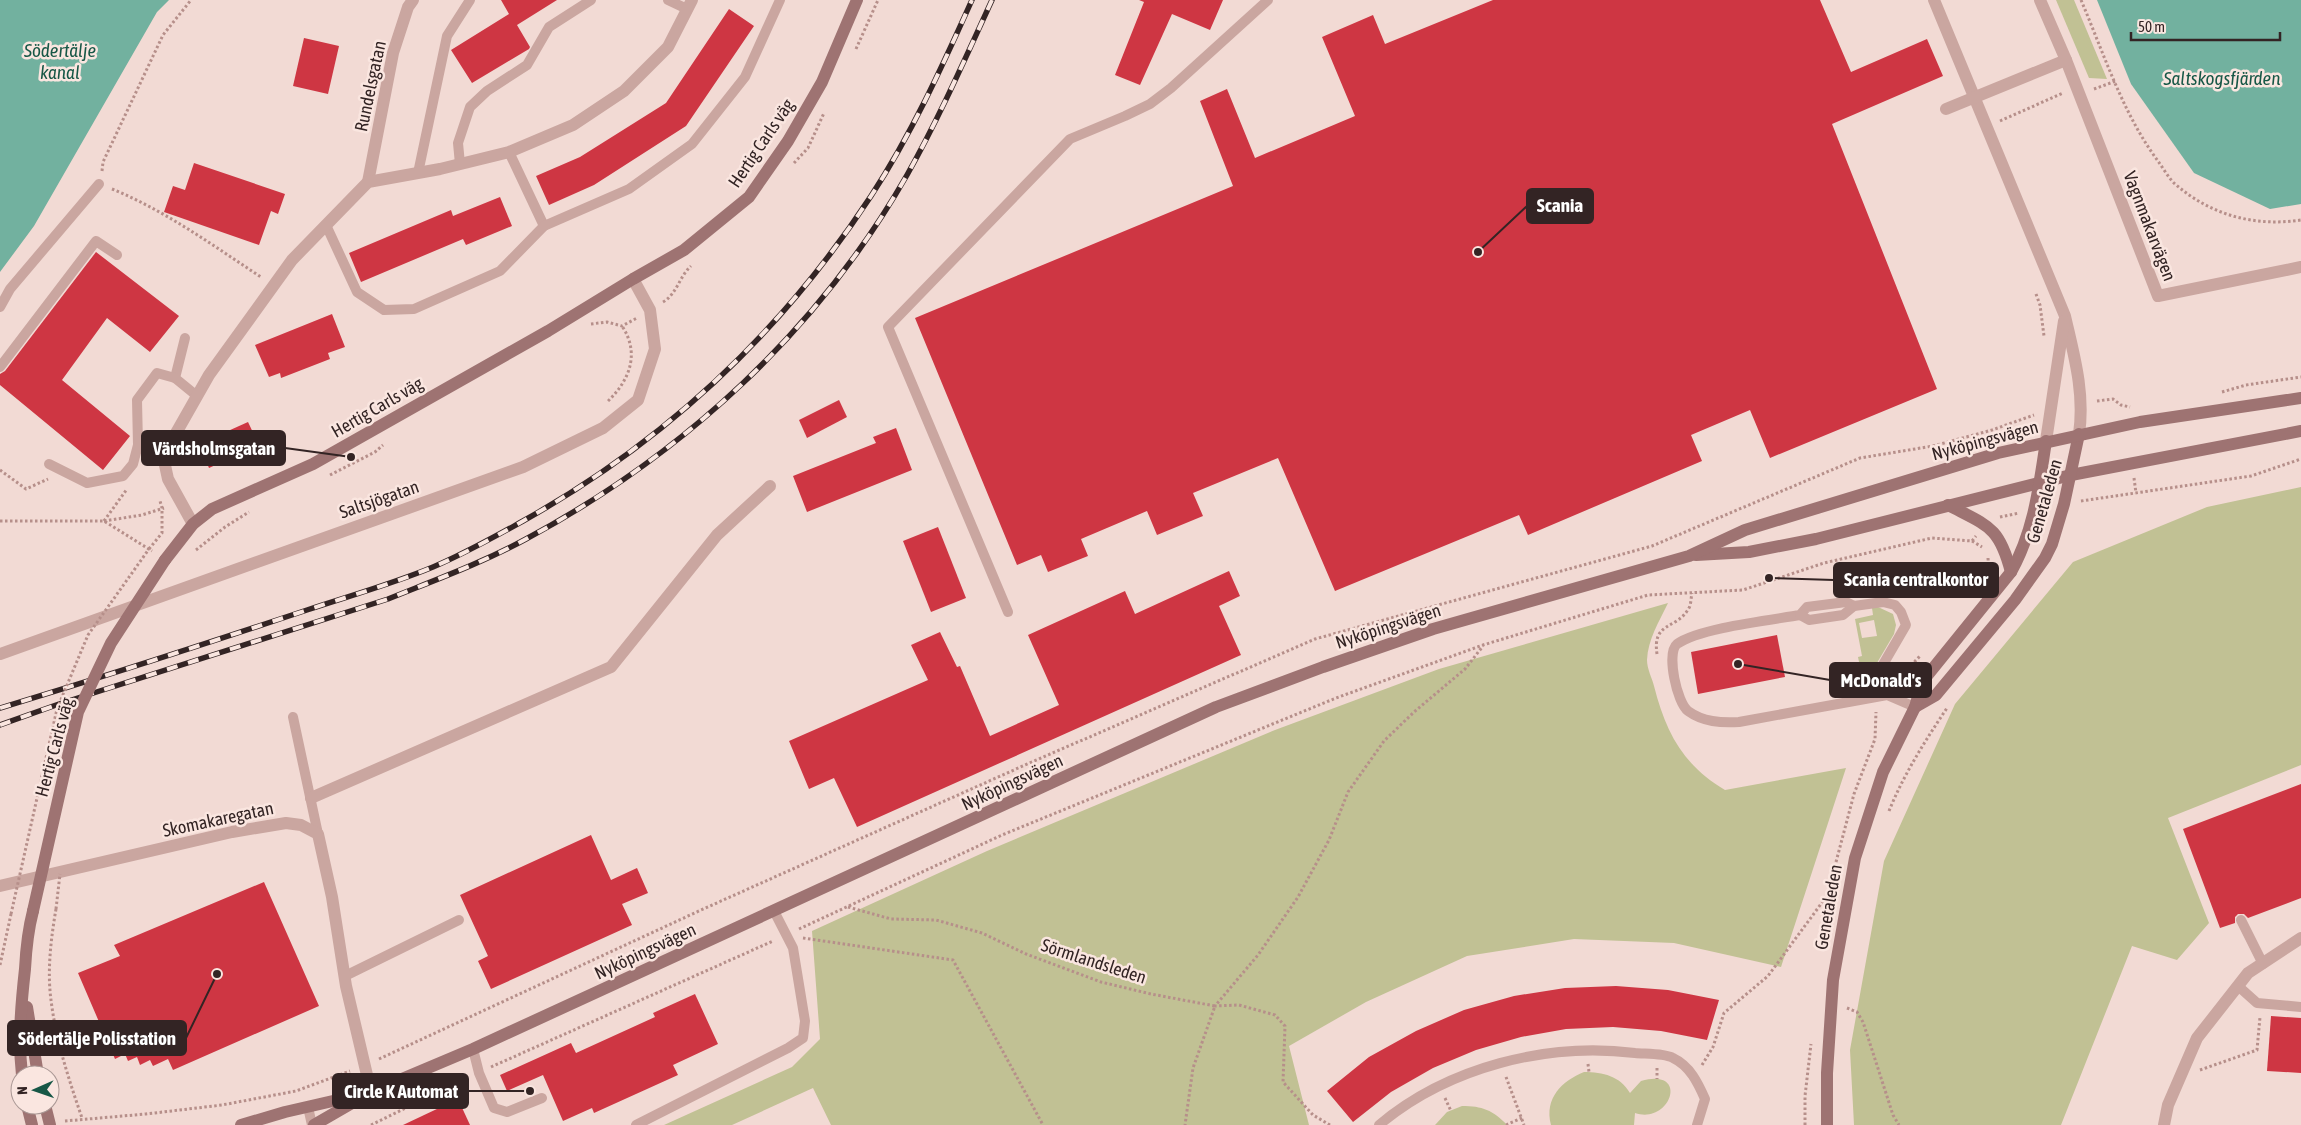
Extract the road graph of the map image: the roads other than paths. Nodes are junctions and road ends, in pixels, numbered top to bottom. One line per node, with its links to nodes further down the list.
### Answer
1 (413, 0): 17 (street, Rundelsgatan)
2 (470, 0): 16 (lane)
3 (591, 0): 15 (lane)
4 (668, 0): 10 (lane)
5 (780, 0): 20 (lane)
6 (856, 0): 23 (main road, Hertig Carls väg)
7 (1268, 0): 42 (lane)
8 (1934, 0): 12 (street)
9 (2040, 0): 11 (street, Vagnmakarvägen)
10 (689, 4): 14 (street)
11 (2066, 60): 12 (street); 22 (street, Vagnmakarvägen)
12 (1975, 97): 13 (street); 25 (street)
13 (1946, 110)
14 (509, 152): 15 (street); 20 (lane)
15 (460, 164): 16 (street)
16 (418, 173): 17 (street)
17 (368, 182): 19 (street)
18 (100, 184): 24 (lane)
19 (326, 225): 20 (lane); 29 (street)
20 (544, 226)
21 (117, 256): 27 (lane)
22 (2301, 267)
23 (633, 279): 39 (main road, Hertig Carls väg); 43 (street, Saltsjögatan)
24 (0, 307)
25 (2065, 316): 32 (street); 33 (street)
26 (185, 338): 28 (lane)
27 (0, 367)
28 (175, 378): 29 (lane); 34 (lane)
29 (197, 396): 39 (street)
30 (2301, 398): 32 (main road, Nyköpingsvägen)
31 (2301, 431): 35 (main road, Nyköpingsvägen)
32 (2079, 434): 33 (main road, Nyköpingsvägen); 35 (main road, Genetaleden)
33 (2046, 441): 36 (main road, Genetaleden); 40 (main road, Nyköpingsvägen)
34 (49, 464)
35 (2071, 475): 36 (main road, Nyköpingsvägen); 45 (main road, Genetaleden)
36 (2040, 482): 38 (main road, Nyköpingsvägen); 41 (main road, Genetaleden)
37 (770, 486): 47 (street)
38 (1948, 505): 40 (main road, Nyköpingsvägen); 41 (main road)
39 (193, 524): 56 (main road, Hertig Carls väg, bridge)
40 (1688, 556): 50 (main road, Nyköpingsvägen)
41 (2011, 572): 45 (main road, Genetaleden)
42 (1008, 612)
43 (0, 654)
44 (1888, 695): 44 (lane); 45 (lane)
45 (1915, 707): 70 (main road, Genetaleden)
46 (293, 717): 47 (lane)
47 (311, 798): 48 (lane)
48 (318, 834): 49 (street, Skomakaregatan); 55 (street)
49 (6, 885)
50 (774, 911): 59 (main road, Nyköpingsvägen); 67 (lane)
51 (459, 920): 55 (lane)
52 (2241, 920): 54 (lane)
53 (2301, 938): 54 (street)
54 (2262, 964): 57 (street)
55 (345, 976): 62 (street)
56 (24, 980): 60 (main road, Hertig Carls väg); 61 (main road, Hertig Carls väg)
57 (2238, 986): 58 (lane); 71 (street)
58 (2301, 1007)
59 (473, 1049): 62 (main road, Nyköpingsvägen); 63 (lane)
60 (21, 1065)
61 (37, 1065)
62 (371, 1092): 64 (main road, Nyköpingsvägen); 66 (main road, Nyköpingsvägen)
63 (542, 1098)
64 (308, 1107): 65 (main road, Nyköpingsvägen); 66 (lane)
65 (241, 1125)
66 (313, 1125)
67 (636, 1125)
68 (1378, 1125): 69 (lane)
69 (1697, 1125)
70 (1828, 1125)
71 (2164, 1125)

